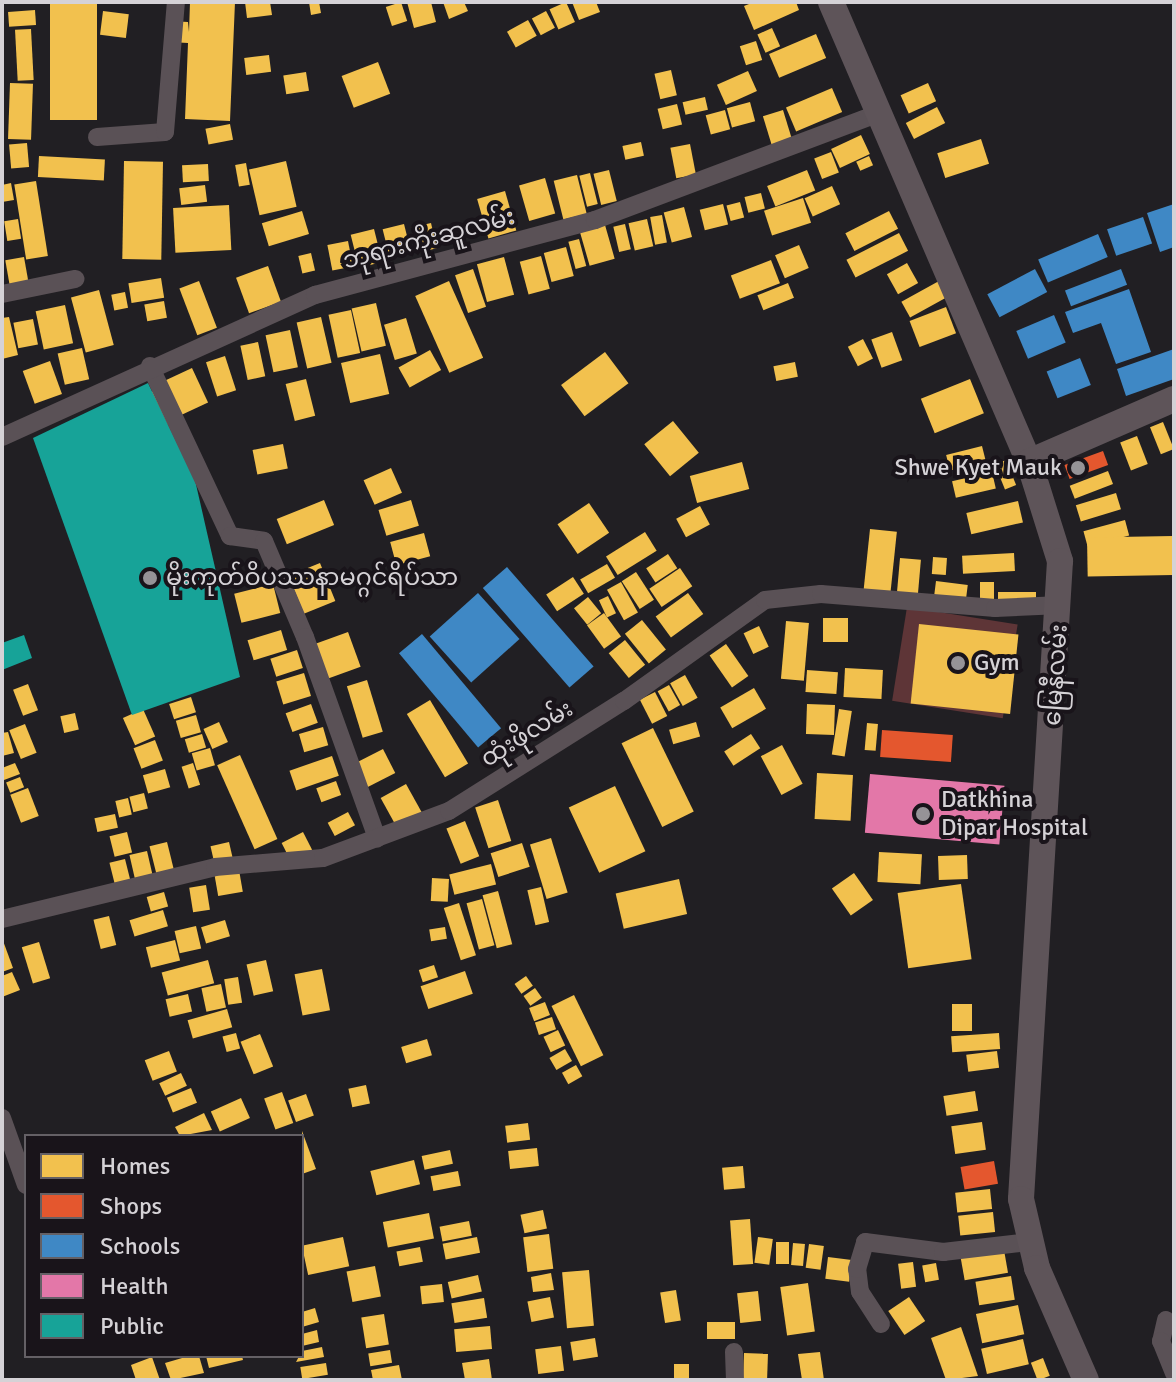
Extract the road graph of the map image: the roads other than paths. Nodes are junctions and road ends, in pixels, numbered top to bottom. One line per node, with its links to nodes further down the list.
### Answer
1 (176, 2): 4 (street)
2 (831, 2): 3 (main road, မြေနီလမ်း)
3 (879, 113): 7 (street, ဘုရားကိုးဆူလမ်း); 10 (main road, မြေနီလမ်း)
4 (97, 137)
5 (75, 279): 6 (street)
6 (2, 294)
7 (150, 366): 9 (street, ဘုရားကိုးဆူလမ်း); 12 (street)
8 (1174, 399): 10 (main road)
9 (2, 437)
10 (1029, 462): 11 (main road, မြေနီလမ်း)
11 (1061, 605): 12 (street, ထုံးဖိုလမ်း); 16 (main road, မြေနီလမ်း)
12 (377, 838): 13 (street, ထုံးဖိုလမ်း)
13 (2, 919)
14 (2, 1118): 15 (street)
15 (24, 1179)
16 (1028, 1242): 18 (street); 22 (main road, မြေနီလမ်း)
17 (1166, 1320): 20 (street)
18 (881, 1324)
19 (734, 1352): 21 (street)
20 (1173, 1370)
21 (735, 1380)
22 (1086, 1380)

